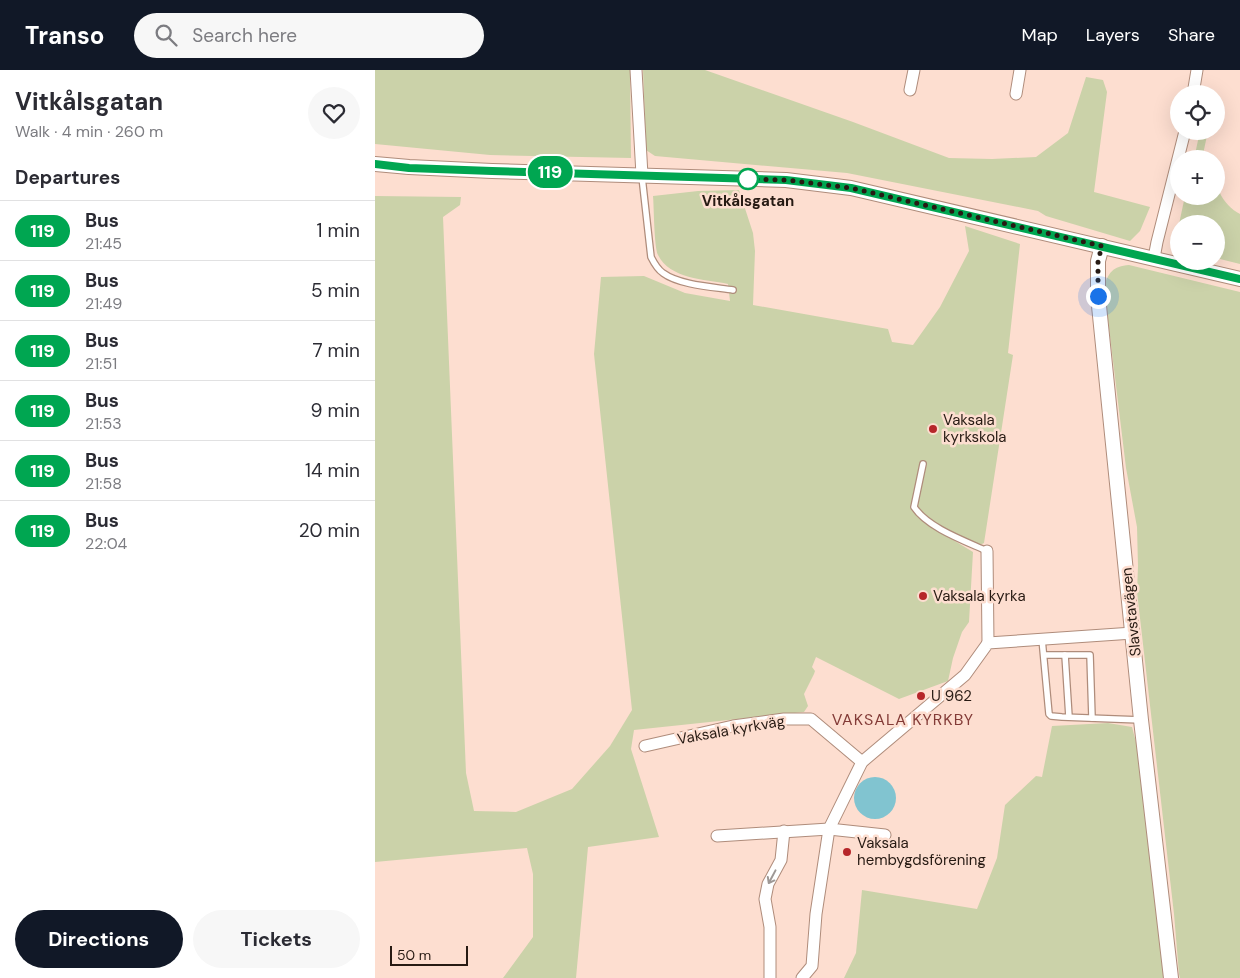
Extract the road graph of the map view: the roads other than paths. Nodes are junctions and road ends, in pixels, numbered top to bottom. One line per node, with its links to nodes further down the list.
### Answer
1 (636, 70): 10 (street)
2 (914, 70): 6 (street)
3 (1020, 70): 7 (street)
4 (1197, 70): 5 (street)
5 (1194, 85)
6 (910, 90)
7 (1016, 94)
8 (1183, 140): 12 (street)
9 (375, 164): 10 (street)
10 (642, 175): 11 (street); 14 (lane)
11 (1102, 246): 12 (street); 17 (street, Slavstavägen)
12 (1154, 258): 13 (street)
13 (1240, 279)
14 (733, 290)
15 (923, 464): 16 (lane)
16 (987, 551): 19 (street)
17 (1133, 633): 18 (street); 24 (street, Slavstavägen)
18 (1042, 639): 19 (street); 20 (lane)
19 (988, 642): 26 (street)
20 (1044, 655): 21 (lane); 22 (lane)
21 (1065, 655): 22 (lane); 23 (lane)
22 (1069, 718): 23 (lane)
23 (1092, 718): 24 (lane)
24 (1141, 720): 33 (street, Slavstavägen)
25 (645, 746): 26 (street, Vaksala kyrkväg)
26 (862, 762): 27 (street)
27 (829, 829): 28 (street); 29 (street); 32 (street)
28 (783, 831): 30 (street); 31 (street, one-way to 31)
29 (885, 835)
30 (717, 836)
31 (770, 978)
32 (802, 978)
33 (1171, 978)

